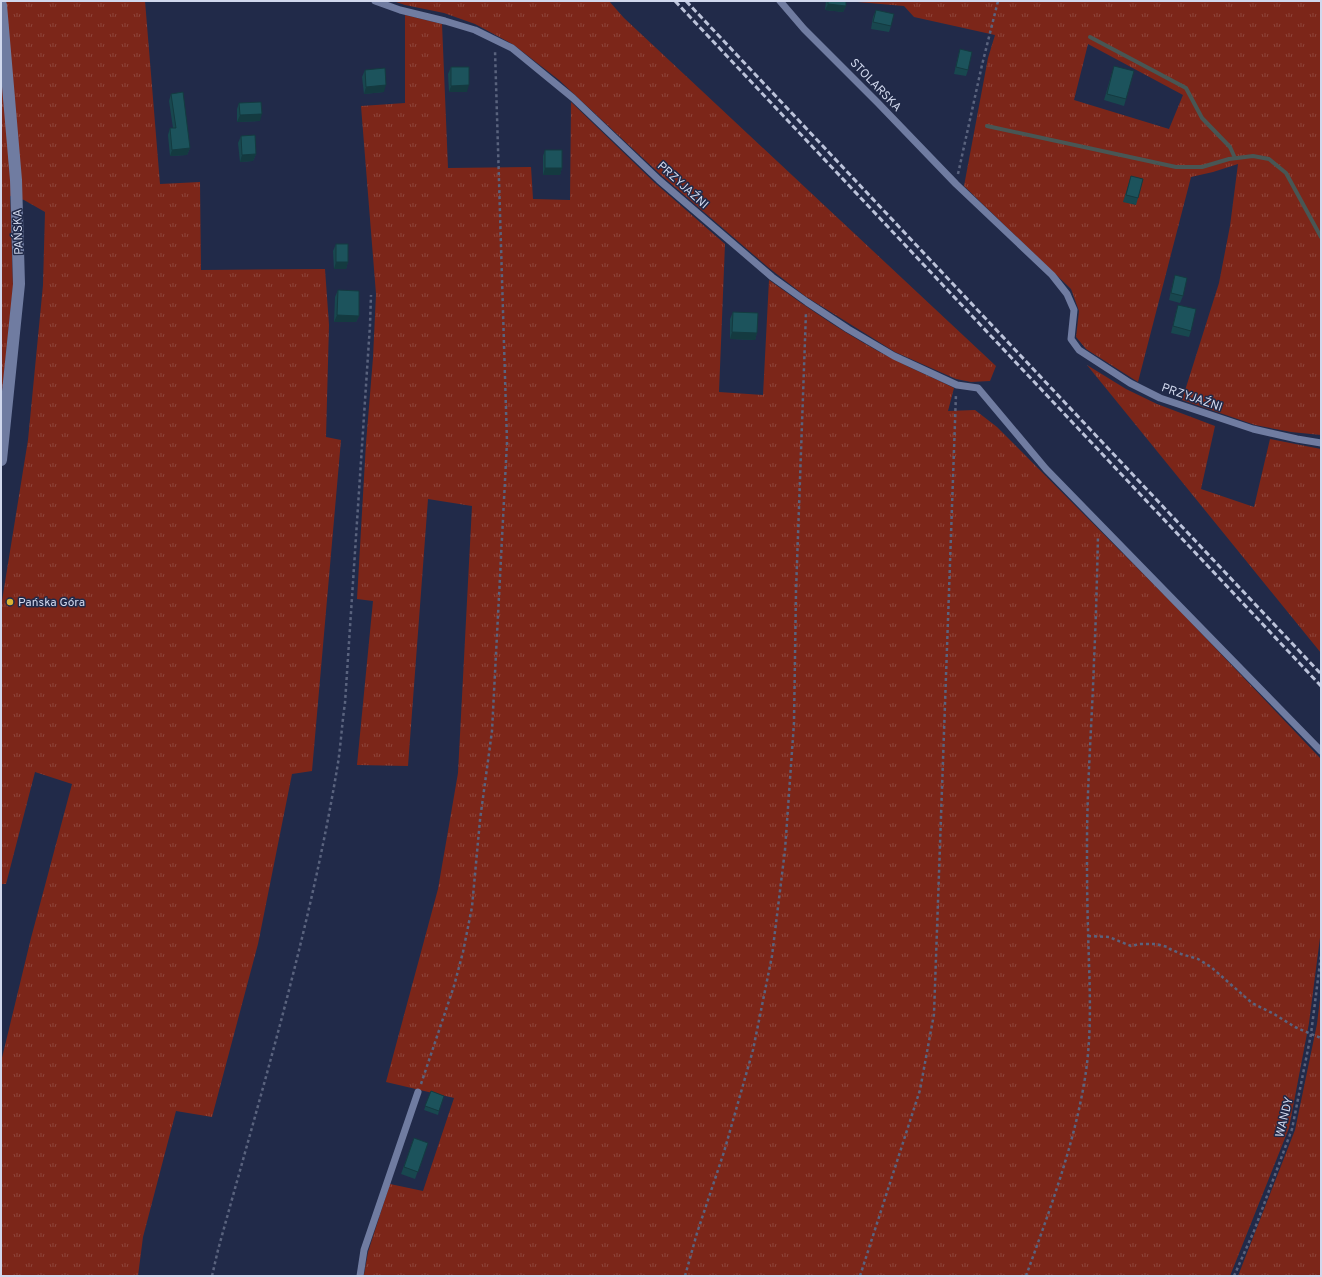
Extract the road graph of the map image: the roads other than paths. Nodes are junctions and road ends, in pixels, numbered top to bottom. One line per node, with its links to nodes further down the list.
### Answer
1 (375, 1): 7 (lane, PRZYJAŹNI)
2 (780, 1): 4 (lane, STOLARSKA)
3 (1, 5): 6 (street, PAŃSKA)
4 (1071, 339): 5 (lane, PRZYJAŹNI)
5 (1321, 443)
6 (1, 460)
7 (1321, 751)
8 (418, 1092): 9 (lane)
9 (360, 1276)

